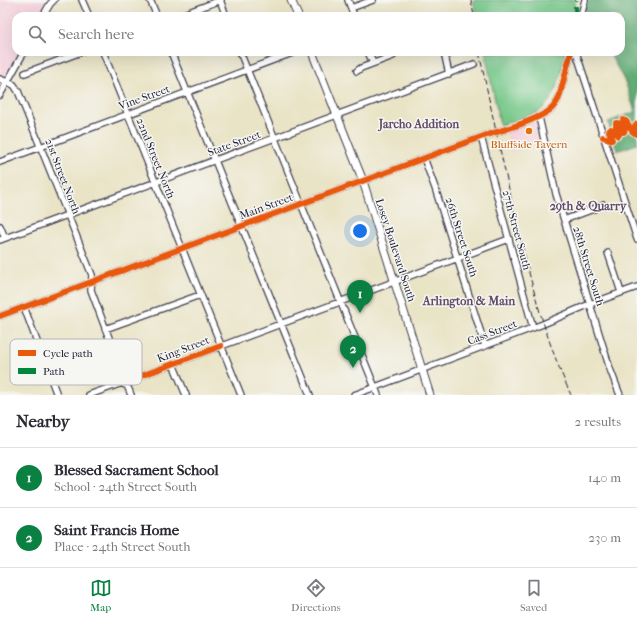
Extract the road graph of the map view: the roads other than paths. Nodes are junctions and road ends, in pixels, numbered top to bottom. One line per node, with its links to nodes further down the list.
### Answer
1 (82, 0): 11 (street)
2 (150, 0): 12 (street)
3 (220, 0): 13 (street); 14 (street)
4 (291, 0): 15 (main road)
5 (348, 0): 9 (street)
6 (373, 0): 9 (street)
7 (585, 0): 17 (street)
8 (51, 1): 10 (street)
9 (351, 8): 16 (street)
10 (45, 12)
11 (87, 12)
12 (155, 12)
13 (188, 12)
14 (224, 12)
15 (296, 12)
16 (352, 12)
17 (582, 12)
18 (22, 56): 37 (street)
19 (70, 56): 34 (street)
20 (105, 56): 40 (street, 22nd Street North)
21 (173, 56): 38 (street)
22 (242, 56): 32 (street)
23 (285, 56): 32 (street, Vine Street)
24 (314, 56): 41 (main road, Losey Boulevard South)
25 (370, 56): 30 (street)
26 (393, 56): 30 (street)
27 (445, 56): 35 (street)
28 (570, 56): 42 (street, Main Street)
29 (577, 56): 59 (street)
30 (373, 63): 33 (street)
31 (474, 64): 35 (street, State Street)
32 (247, 70): 38 (street, Vine Street); 44 (street)
33 (357, 71)
34 (25, 73)
35 (449, 74): 41 (street, State Street)
36 (0, 79): 37 (street)
37 (8, 81): 39 (street); 45 (street, 21st Street North)
38 (187, 92): 40 (street, Vine Street); 47 (street)
39 (0, 95)
40 (128, 114): 45 (street, Vine Street); 50 (street, 22nd Street North)
41 (337, 115): 44 (street, State Street); 49 (main road, Losey Boulevard South)
42 (539, 117): 43 (street, Main Street); 54 (street, 28th Street South)
43 (481, 137): 46 (street, Main Street); 58 (street, 27th Street South)
44 (275, 138): 47 (street, State Street); 51 (street)
45 (40, 147): 48 (street, Vine Street); 53 (street, 21st Street North)
46 (424, 158): 49 (street, Main Street); 62 (street, 26th Street South)
47 (215, 160): 50 (street, State Street); 56 (street)
48 (0, 162)
49 (363, 181): 51 (street, Main Street); 64 (main road, Losey Boulevard South)
50 (155, 182): 53 (street, State Street); 60 (street, 22nd Street North)
51 (301, 204): 56 (street, Main Street); 68 (street)
52 (604, 205): 54 (street)
53 (67, 215): 57 (street, State Street); 63 (street, 21st Street North)
54 (564, 220): 69 (street, 28th Street South)
55 (0, 226): 57 (street)
56 (242, 226): 60 (street, Main Street); 72 (street)
57 (2, 239)
58 (509, 239): 62 (street, King Street); 74 (street, 27th Street South)
59 (637, 239)
60 (181, 248): 63 (street, Main Street); 67 (street, 22nd Street North)
61 (608, 253): 66 (street)
62 (458, 258): 64 (street, King Street); 78 (street, 26th Street South)
63 (92, 282): 70 (street, Main Street); 73 (street, 21st Street North)
64 (395, 282): 68 (street, King Street); 80 (main road, Losey Boulevard South)
65 (637, 287): 66 (street, Cass Street)
66 (621, 292): 69 (street, Cass Street)
67 (200, 295): 73 (street); 77 (street, 22nd Street North)
68 (341, 302): 72 (street, King Street); 85 (street)
69 (590, 304): 74 (street, Cass Street); 95 (street, 28th Street South)
70 (24, 307): 71 (street, Main Street); 75 (street)
71 (0, 316)
72 (281, 324): 77 (street, King Street); 91 (street)
73 (105, 328): 76 (street, 21st Street North)
74 (533, 328): 78 (street, Cass Street)
75 (36, 339)
76 (109, 339)
77 (221, 346): 79 (street, King Street); 90 (street, 22nd Street North)
78 (485, 346): 80 (street, Cass Street)
79 (174, 364): 81 (street, King Street); 89 (street)
80 (422, 369): 85 (street, Cass Street); 94 (main road, Losey Boulevard South)
81 (142, 375)
82 (53, 385): 86 (street)
83 (115, 385): 87 (street, King Street)
84 (127, 385): 88 (street, 21st Street North)
85 (375, 387): 92 (street, Cass Street); 93 (street)
86 (57, 395)
87 (89, 395)
88 (130, 395)
89 (186, 395)
90 (241, 395)
91 (310, 395)
92 (354, 395)
93 (378, 395)
94 (430, 395)
95 (620, 395)

